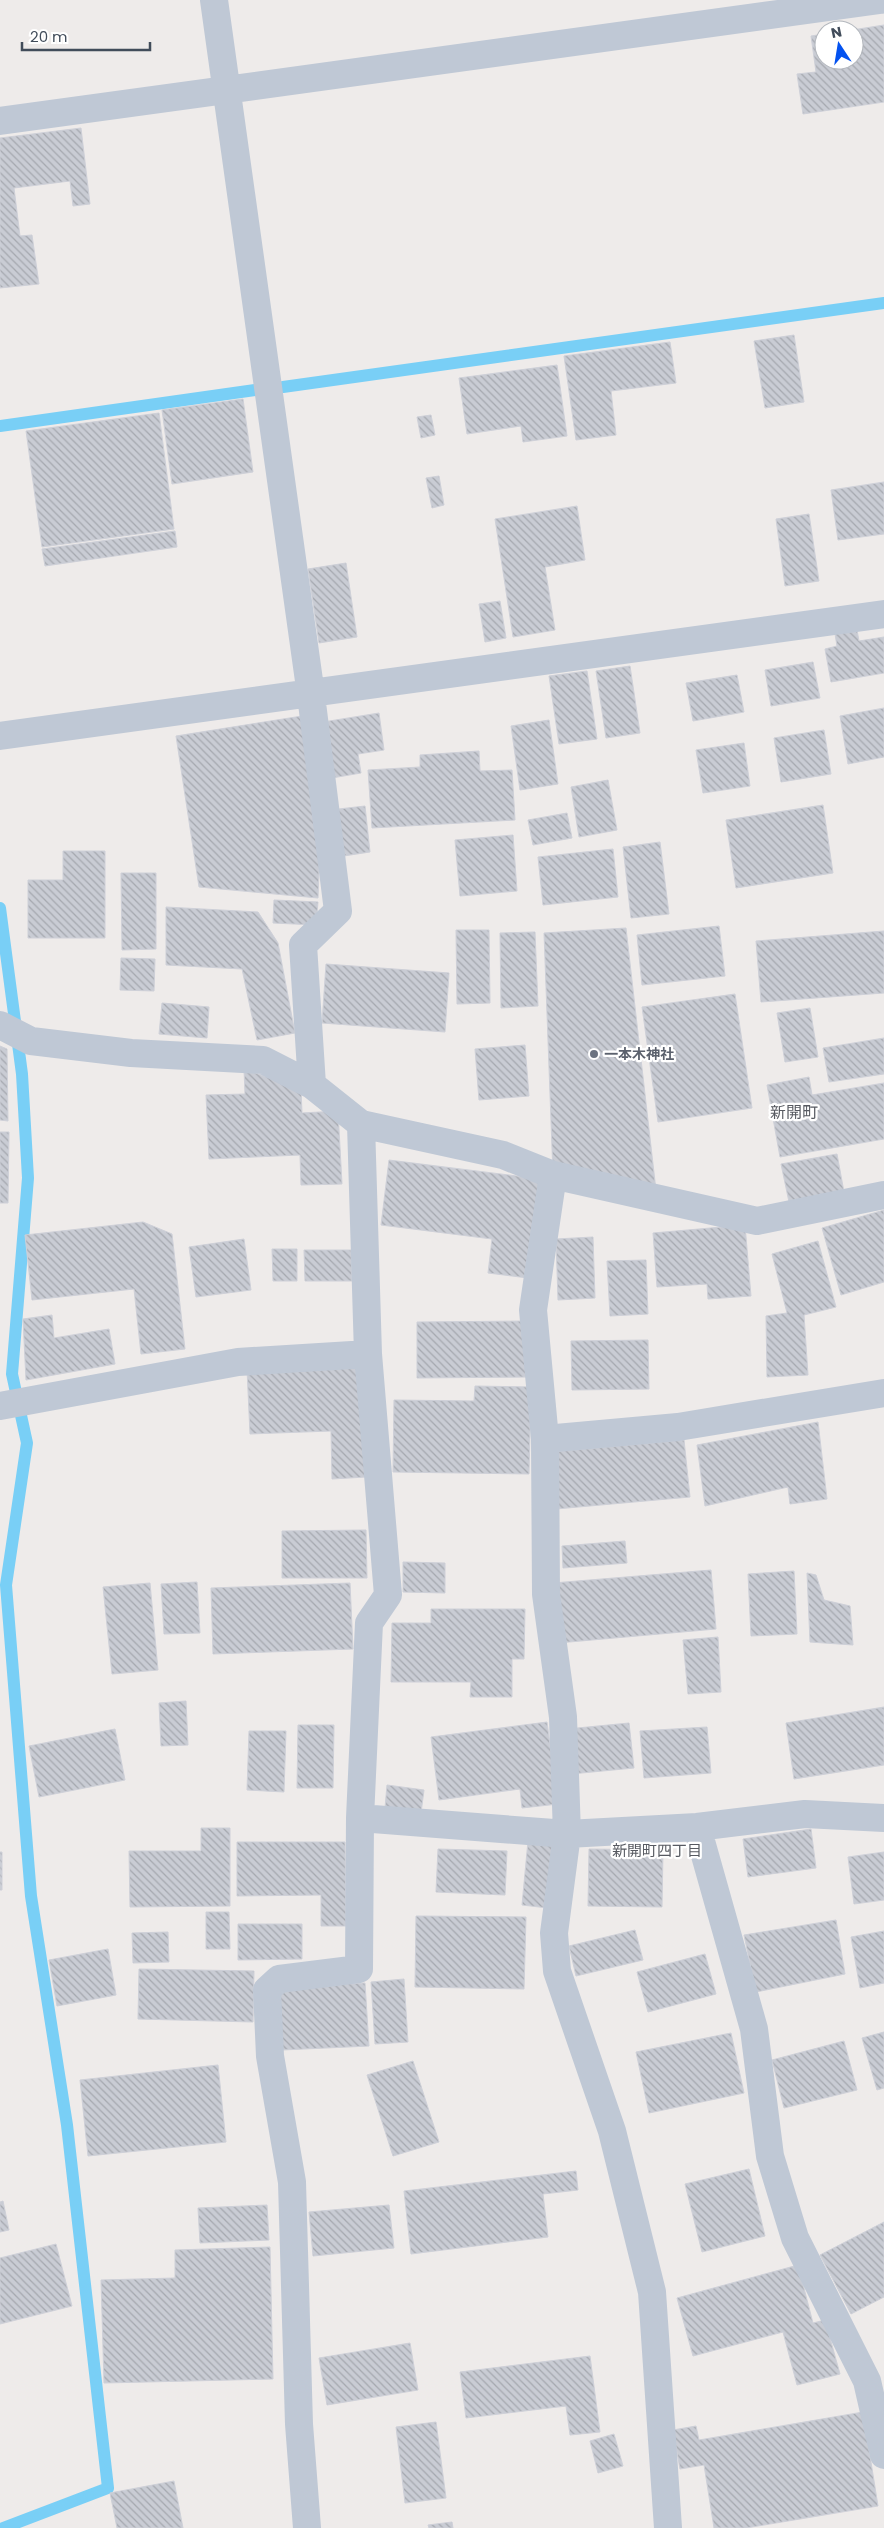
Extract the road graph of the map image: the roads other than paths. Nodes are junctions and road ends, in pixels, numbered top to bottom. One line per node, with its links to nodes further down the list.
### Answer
1 (214, 0): 3 (street)
2 (880, 0): 3 (street)
3 (227, 90): 4 (street); 6 (street)
4 (0, 122)
5 (884, 614): 6 (street)
6 (310, 694): 7 (street); 9 (street)
7 (0, 736)
8 (0, 1025): 9 (street)
9 (312, 1085): 10 (street)
10 (361, 1124): 11 (street); 13 (street)
11 (553, 1175): 12 (street); 16 (street)
12 (884, 1195)
13 (368, 1354): 15 (street); 17 (street)
14 (884, 1393): 16 (street)
15 (11, 1404)
16 (545, 1438): 20 (street)
17 (360, 1818): 20 (street); 22 (street)
18 (884, 1818): 19 (street)
19 (697, 1827): 20 (street); 21 (street)
20 (567, 1834): 23 (street)
21 (884, 2455)
22 (307, 2528)
23 (668, 2528)

